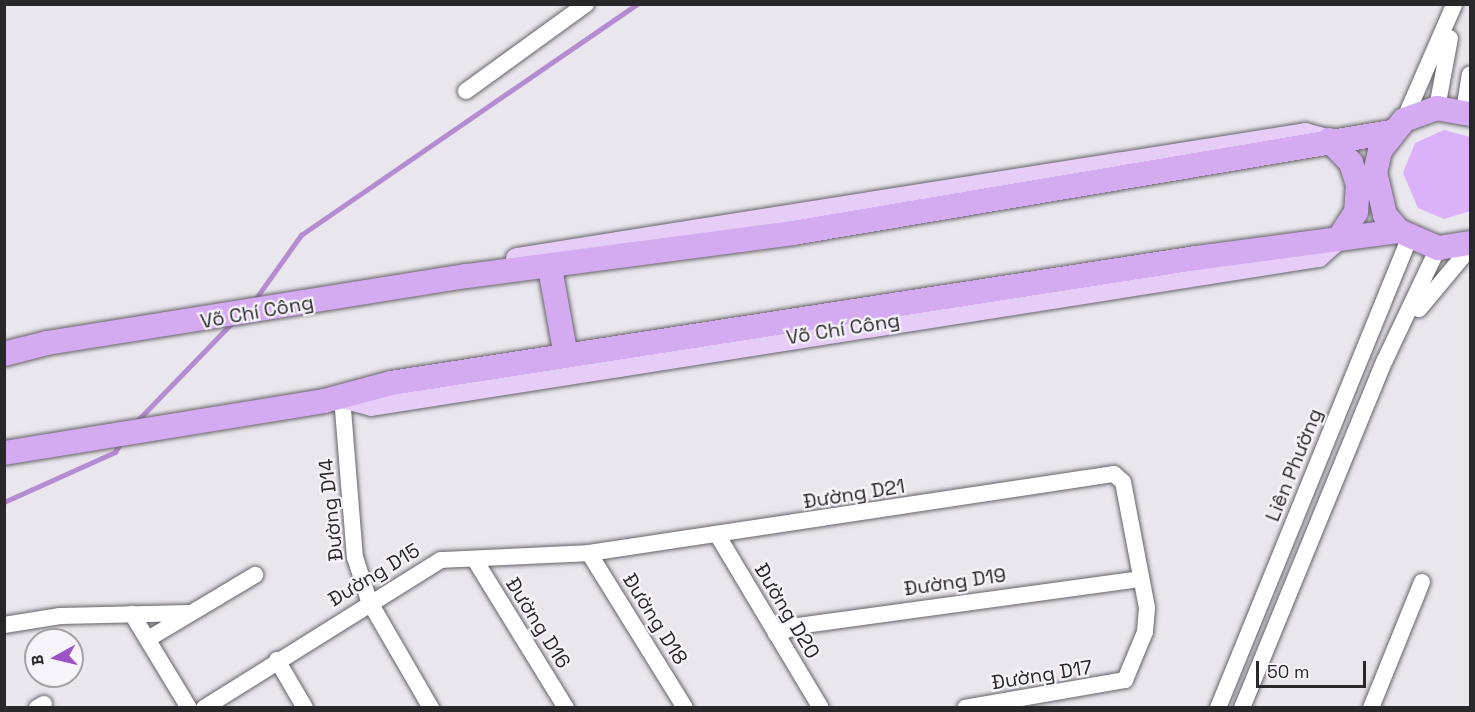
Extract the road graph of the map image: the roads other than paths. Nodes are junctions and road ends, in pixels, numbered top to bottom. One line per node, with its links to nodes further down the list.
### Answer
1 (586, 4): 4 (street)
2 (1454, 5): 5 (street); 7 (street)
3 (1470, 74): 6 (street)
4 (466, 91)
5 (1437, 108): 6 (highway); 7 (highway, Võ Chí Công)
6 (1467, 112)
7 (1389, 129): 8 (highway, Võ Chí Công); 9 (highway)
8 (1329, 140): 10 (highway); 14 (highway, Võ Chí Công); 15 (main road, Võ Chí Công)
9 (1397, 234): 10 (highway, Võ Chí Công); 12 (highway); 44 (street, Liên Phường)
10 (1339, 238): 19 (highway, Võ Chí Công); 21 (main road, Võ Chí Công)
11 (1470, 243): 12 (highway)
12 (1438, 248): 20 (street)
13 (1470, 248): 20 (street)
14 (550, 268): 15 (highway, Võ Chí Công); 19 (highway)
15 (467, 276): 16 (highway, Võ Chí Công)
16 (47, 343): 17 (main road, Võ Chí Công); 18 (highway, Võ Chí Công)
17 (4, 345)
18 (4, 354)
19 (566, 356): 21 (highway, Võ Chí Công)
20 (1385, 360): 45 (street)
21 (342, 397): 22 (highway, Võ Chí Công); 29 (street, Đường D14)
22 (4, 453)
23 (718, 536): 24 (street, Đường D21); 27 (street, Đường D21); 33 (street, Đường D20)
24 (589, 553): 25 (street, Đường D15); 41 (street, Đường D18)
25 (475, 560): 29 (street, Đường D15); 40 (street, Đường D16)
26 (255, 575): 31 (street)
27 (1141, 579): 33 (street, Đường D19); 43 (street, Đường D17)
28 (1422, 582): 46 (street)
29 (369, 601): 35 (street, Đường D15); 39 (street, Đường D14)
30 (132, 614): 31 (street); 32 (street); 34 (street)
31 (191, 614): 34 (street)
32 (4, 625)
33 (776, 634): 42 (street, Đường D20)
34 (148, 639): 36 (street)
35 (277, 660): 37 (street, Đường D15); 38 (street)
36 (189, 708)
37 (204, 708)
38 (305, 708)
39 (431, 708)
40 (566, 708)
41 (685, 708)
42 (821, 708)
43 (965, 708)
44 (1218, 708)
45 (1242, 708)
46 (1371, 708)

